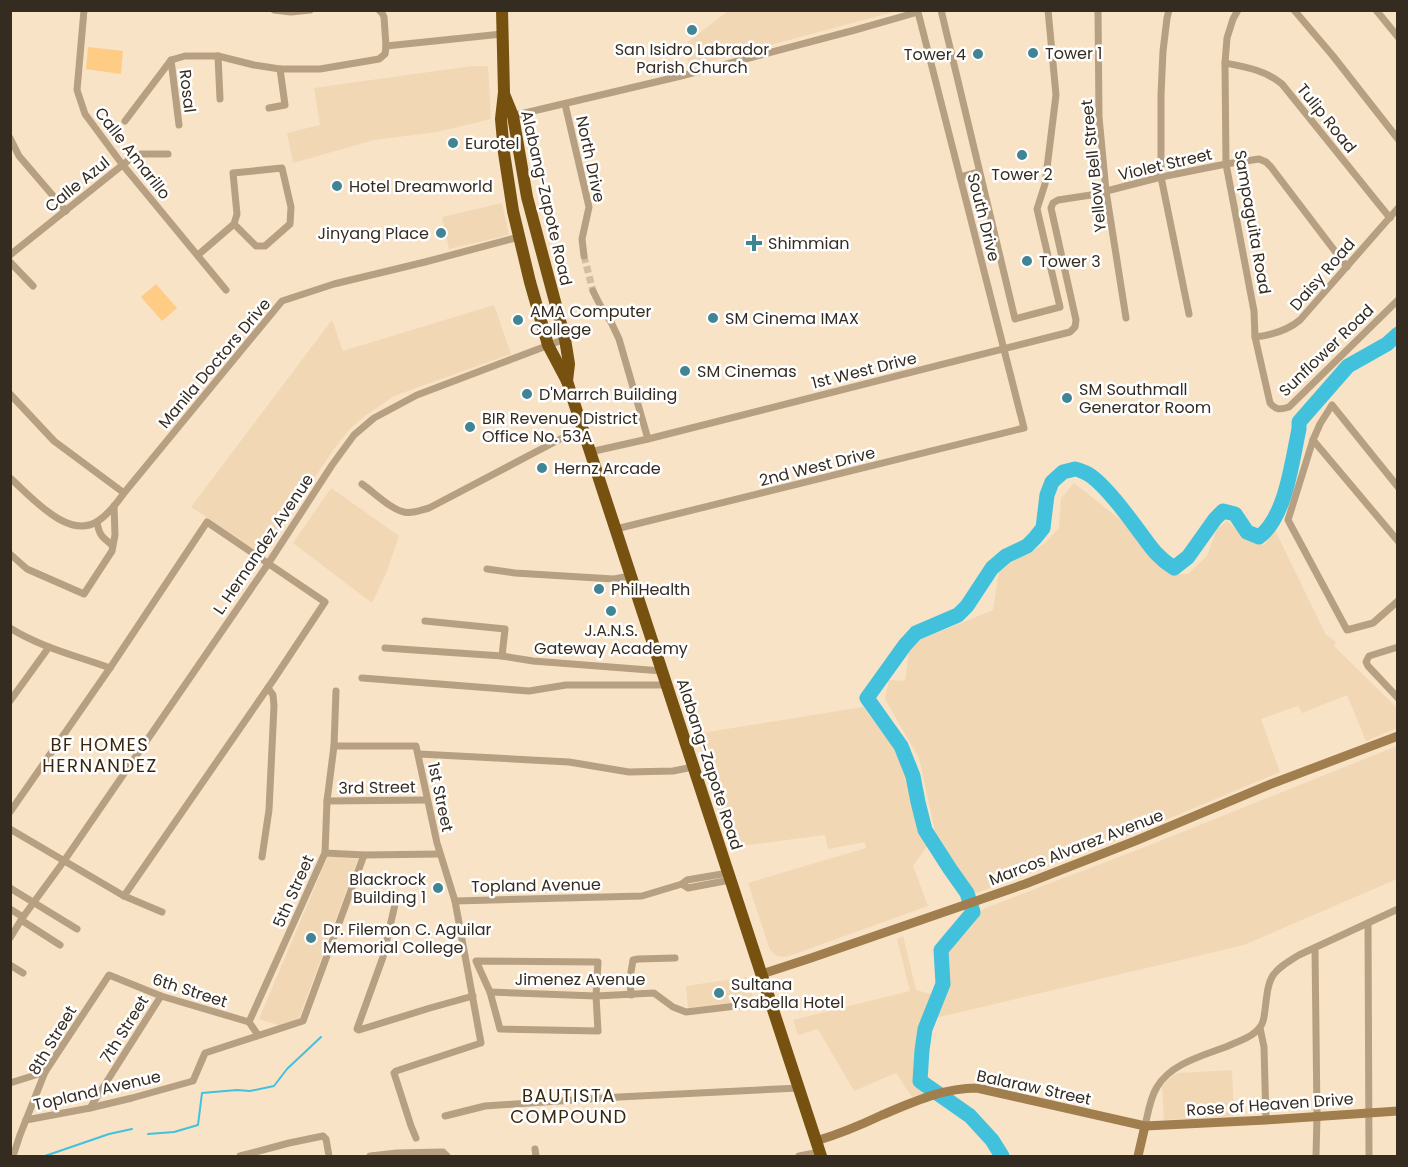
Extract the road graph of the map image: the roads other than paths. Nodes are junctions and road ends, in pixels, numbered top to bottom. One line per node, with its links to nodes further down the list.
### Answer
1 (84, 10): 29 (street, Calle Amarillo)
2 (274, 10): 3 (street)
3 (310, 10)
4 (380, 10): 15 (street)
5 (502, 10): 13 (highway, Alabang-Zapote Road)
6 (941, 10): 31 (street)
7 (1048, 10): 31 (street)
8 (1098, 10): 34 (street, Yellow Bell Street)
9 (1169, 10): 33 (street)
10 (1238, 10): 18 (street, Sampaguita Road)
11 (1294, 10): 27 (street)
12 (1376, 10): 14 (street)
13 (502, 34): 15 (street); 23 (highway, Alabang-Zapote Road)
14 (1398, 37)
15 (385, 50): 19 (street)
16 (218, 56): 17 (street); 19 (street); 20 (street)
17 (171, 60): 24 (street); 25 (street, Rosal)
18 (1225, 63): 30 (street, Sampaguita Road); 38 (street, Tulip Road)
19 (280, 69): 22 (street)
20 (220, 99)
21 (565, 104): 23 (street); 32 (street, South Drive); 43 (street, North Drive)
22 (269, 108)
23 (507, 118): 40 (highway, Alabang-Zapote Road); 53 (highway, Alabang-Zapote Road)
24 (125, 121)
25 (179, 124)
26 (10, 138): 37 (street)
27 (1398, 139)
28 (168, 154): 29 (street, Calle Azul)
29 (122, 164): 37 (street, Calle Azul); 42 (street, Calle Amarillo)
30 (1226, 164): 33 (street, Violet Street); 45 (street, Violet Street); 52 (street, Sampaguita Road)
31 (979, 172): 32 (street)
32 (960, 177): 55 (street, South Drive)
33 (1161, 177): 34 (street, Violet Street); 50 (street)
34 (1106, 191): 35 (street, Violet Street); 51 (street, Yellow Bell Street)
35 (1051, 208): 55 (street, 1st West Drive)
36 (1398, 208): 38 (street, Daisy Road)
37 (66, 211): 41 (street, Calle Azul)
38 (1390, 218): 45 (street, Daisy Road)
39 (234, 224): 39 (street); 42 (street)
40 (519, 237): 54 (highway, Alabang-Zapote Road); 67 (street, Manila Doctors Drive)
41 (10, 255)
42 (198, 255): 47 (street, Calle Amarillo)
43 (584, 256)
44 (10, 262): 46 (street)
45 (1347, 267): 52 (street, Daisy Road)
46 (33, 286)
47 (226, 290)
48 (593, 291): 61 (street)
49 (1398, 300): 58 (street, Sunflower Road)
50 (1190, 314)
51 (1126, 318)
52 (1255, 337): 58 (street, Sampaguita Road)
53 (565, 339): 54 (street, L. Hernandez Avenue); 56 (highway, Alabang-Zapote Road)
54 (548, 345): 56 (highway, Alabang-Zapote Road); 74 (street, L. Hernandez Avenue)
55 (1004, 349): 59 (street, South Drive); 61 (street, 1st West Drive)
56 (567, 381): 60 (highway, Alabang-Zapote Road)
57 (10, 394): 67 (street)
58 (1270, 403)
59 (1024, 428): 70 (street, 2nd West Drive)
60 (584, 430): 63 (highway, Alabang-Zapote Road); 65 (street)
61 (648, 439): 63 (street, 1st West Drive)
62 (1313, 440): 66 (street); 71 (street); 77 (street)
63 (590, 452): 70 (highway, Alabang-Zapote Road)
64 (10, 478): 69 (street)
65 (362, 484)
66 (1398, 487)
67 (124, 493): 68 (street, Manila Doctors Drive)
68 (114, 506): 69 (street, Manila Doctors Drive); 72 (street)
69 (97, 522): 72 (street)
70 (616, 530): 76 (highway, Alabang-Zapote Road)
71 (1398, 541)
72 (112, 545): 73 (street)
73 (10, 554)
74 (268, 564): 84 (street); 88 (street); 104 (street, L. Hernandez Avenue)
75 (487, 569): 76 (street)
76 (630, 576): 85 (highway, Alabang-Zapote Road)
77 (1398, 600)
78 (425, 621): 83 (street)
79 (10, 628): 80 (street)
80 (49, 646): 84 (street); 91 (street)
81 (1398, 646): 90 (street)
82 (385, 648): 83 (street)
83 (502, 656): 85 (street)
84 (110, 669): 98 (street)
85 (662, 670): 87 (highway, Alabang-Zapote Road)
86 (362, 678): 87 (street)
87 (667, 685): 95 (highway, Alabang-Zapote Road)
88 (268, 688): 103 (street); 107 (street)
89 (336, 691): 93 (street, 5th Street)
90 (1398, 698)
91 (10, 702)
92 (1398, 736): 123 (main road, Marcos Alvarez Avenue)
93 (334, 746): 94 (street, 1st Street); 97 (street, 5th Street)
94 (418, 754): 95 (street); 96 (street, 1st Street)
95 (693, 767): 105 (highway, Alabang-Zapote Road)
96 (427, 800): 97 (street, 3rd Street); 101 (street, 1st Street)
97 (327, 801): 100 (street, 5th Street)
98 (10, 812)
99 (10, 829): 104 (street)
100 (325, 853): 102 (street); 131 (street, 5th Street)
101 (440, 854): 102 (street); 109 (street, Topland Avenue)
102 (364, 855): 133 (street, Topland Avenue)
103 (262, 857)
104 (64, 861): 107 (street); 110 (street, L. Hernandez Avenue)
105 (729, 876): 109 (street, Topland Avenue); 123 (highway, Alabang-Zapote Road)
106 (10, 888): 110 (street)
107 (124, 896): 113 (street)
108 (396, 900): 128 (street)
109 (455, 901): 128 (street)
110 (34, 902): 114 (street, L. Hernandez Avenue); 116 (street)
111 (10, 909): 114 (street)
112 (1398, 909): 115 (street)
113 (162, 912)
114 (22, 919): 117 (street, L. Hernandez Avenue); 118 (street)
115 (1368, 923): 119 (street); 139 (street)
116 (77, 929)
117 (11, 937)
118 (60, 945)
119 (1315, 948): 132 (street); 141 (street)
120 (675, 958): 126 (street)
121 (10, 965): 122 (street)
122 (23, 974)
123 (762, 974): 130 (highway, Alabang-Zapote Road)
124 (109, 975): 127 (street, 6th Street); 134 (street, 8th Street)
125 (490, 992): 129 (street, Jimenez Avenue); 129 (street); 129 (street)
126 (631, 995): 129 (street, Jimenez Avenue); 130 (street, Jimenez Avenue)
127 (161, 996): 131 (street, 6th Street); 137 (street, 7th Street)
128 (473, 996): 146 (street)
129 (596, 996)
130 (771, 1002): 136 (highway, Alabang-Zapote Road)
131 (249, 1022): 133 (street)
132 (1260, 1028): 143 (street); 144 (street)
133 (258, 1035): 137 (street, Topland Avenue)
134 (45, 1072): 135 (street); 142 (street, 8th Street)
135 (10, 1083)
136 (799, 1088): 140 (street); 148 (highway, Alabang-Zapote Road)
137 (90, 1108): 142 (street, Topland Avenue)
138 (1398, 1111): 139 (main road, Rose of Heaven Drive)
139 (1368, 1112): 141 (main road, Rose of Heaven Drive); 158 (street)
140 (445, 1116)
141 (1317, 1116): 143 (main road, Rose of Heaven Drive); 157 (street)
142 (26, 1119): 145 (street, 8th Street)
143 (1266, 1120): 144 (main road, Rose of Heaven Drive)
144 (1145, 1126): 148 (main road, Balaraw Street); 156 (main road)
145 (20, 1135): 147 (street); 151 (street, 8th Street)
146 (416, 1138)
147 (10, 1141)
148 (819, 1150): 155 (street)
149 (446, 1154): 150 (street)
150 (397, 1155): 154 (street)
151 (14, 1156)
152 (240, 1156): 153 (street)
153 (329, 1156)
154 (370, 1156)
155 (799, 1156)
156 (1138, 1156)
157 (1316, 1156)
158 (1369, 1156)

